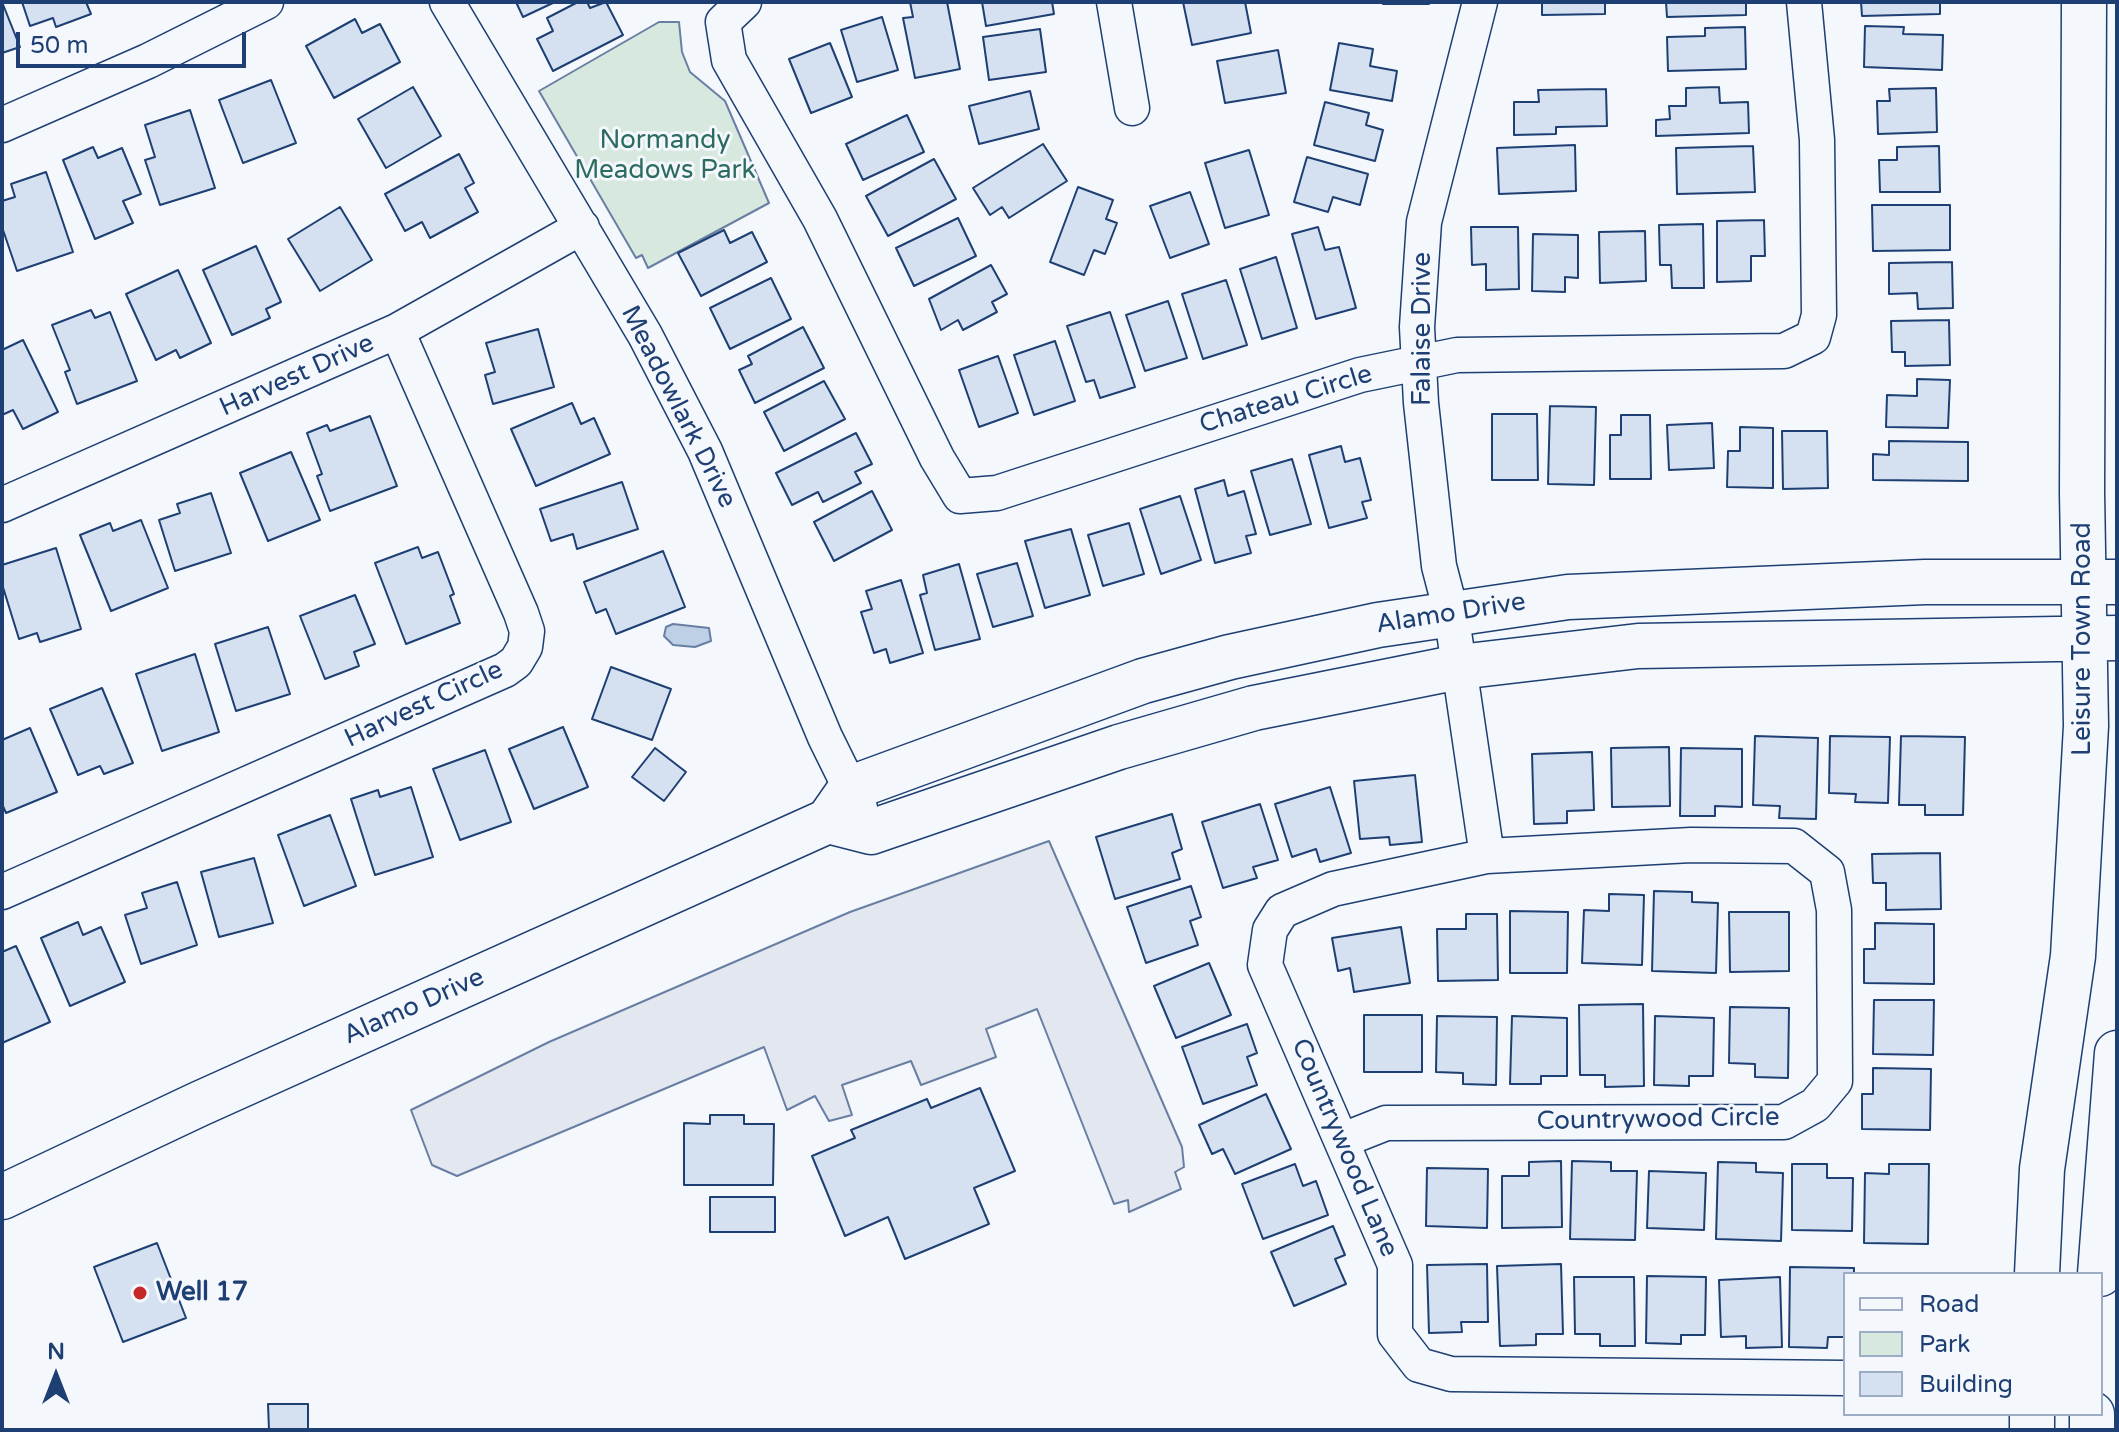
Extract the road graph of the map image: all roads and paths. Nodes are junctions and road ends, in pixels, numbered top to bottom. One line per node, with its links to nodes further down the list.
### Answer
1 (266, 2): 9 (street)
2 (447, 2): 10 (street, Meadowlark Drive)
3 (1114, 2): 8 (street)
4 (1480, 2): 12 (street, Falaise Drive)
5 (1804, 2): 12 (street, Chateau Circle)
6 (2084, 2): 14 (main road, Leisure Town Road)
7 (734, 12): 12 (street, Chateau Circle)
8 (1132, 108)
9 (2, 125)
10 (582, 227): 11 (street, Harvest Drive); 18 (street, Meadowlark Drive)
11 (397, 331): 13 (street, Harvest Drive); 20 (street, Harvest Circle)
12 (1418, 363): 15 (street, Falaise Drive)
13 (2, 505)
14 (2100, 582): 15 (main road, Alamo Drive); 16 (main road, Leisure Town Road)
15 (1451, 612): 17 (street, Falaise Drive); 18 (main road, Alamo Drive)
16 (2100, 638): 17 (main road, Alamo Drive); 24 (main road, Leisure Town Road)
17 (1459, 667): 18 (main road, Alamo Drive); 19 (street, Falaise Drive)
18 (839, 804): 23 (main road, Alamo Drive)
19 (1487, 856): 22 (street, Countrywood Lane); 22 (street, Countrywood Circle)
20 (2, 892)
21 (2117, 1053): 25 (main road)
22 (1343, 1140): 26 (street, Countrywood Lane)
23 (2, 1197)
24 (2037, 1272)
25 (2100, 1272)
26 (1843, 1378)

